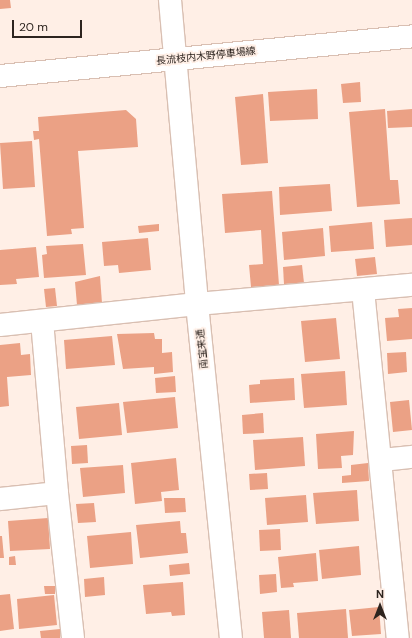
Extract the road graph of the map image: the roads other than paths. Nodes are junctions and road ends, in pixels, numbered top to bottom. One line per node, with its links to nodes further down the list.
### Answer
1 (170, 0): 3 (street, 南宝来通)
2 (412, 36): 3 (street, 長流枝内木野停車場線)
3 (177, 59): 4 (street, 長流枝内木野停車場線); 7 (street, 南宝来通)
4 (0, 76)
5 (412, 286): 6 (street)
6 (363, 290): 7 (street); 11 (street)
7 (197, 304): 8 (street); 16 (street, 南宝来通)
8 (42, 320): 9 (street); 12 (street)
9 (0, 325)
10 (412, 457): 11 (street)
11 (382, 460): 14 (street)
12 (57, 493): 13 (street); 15 (street)
13 (0, 499)
14 (403, 631)
15 (73, 638)
16 (231, 638)

